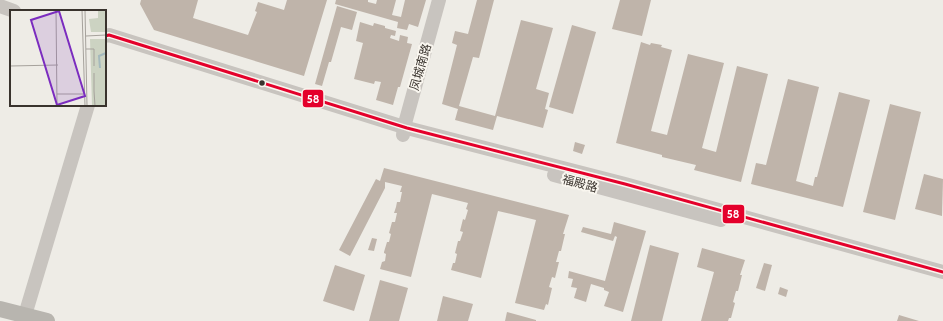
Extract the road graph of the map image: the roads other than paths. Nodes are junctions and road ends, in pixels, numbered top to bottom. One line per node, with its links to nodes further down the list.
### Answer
1 (439, 0): 6 (street, 凤城南路)
2 (0, 6): 3 (street)
3 (11, 10)
4 (106, 41): 6 (street, 福殿路)
5 (88, 106): 10 (street)
6 (403, 131): 7 (street, 福殿路); 8 (street, 福殿路)
7 (943, 272)
8 (943, 279)
9 (0, 309): 10 (main road)
10 (25, 315): 11 (main road)
11 (47, 321)

